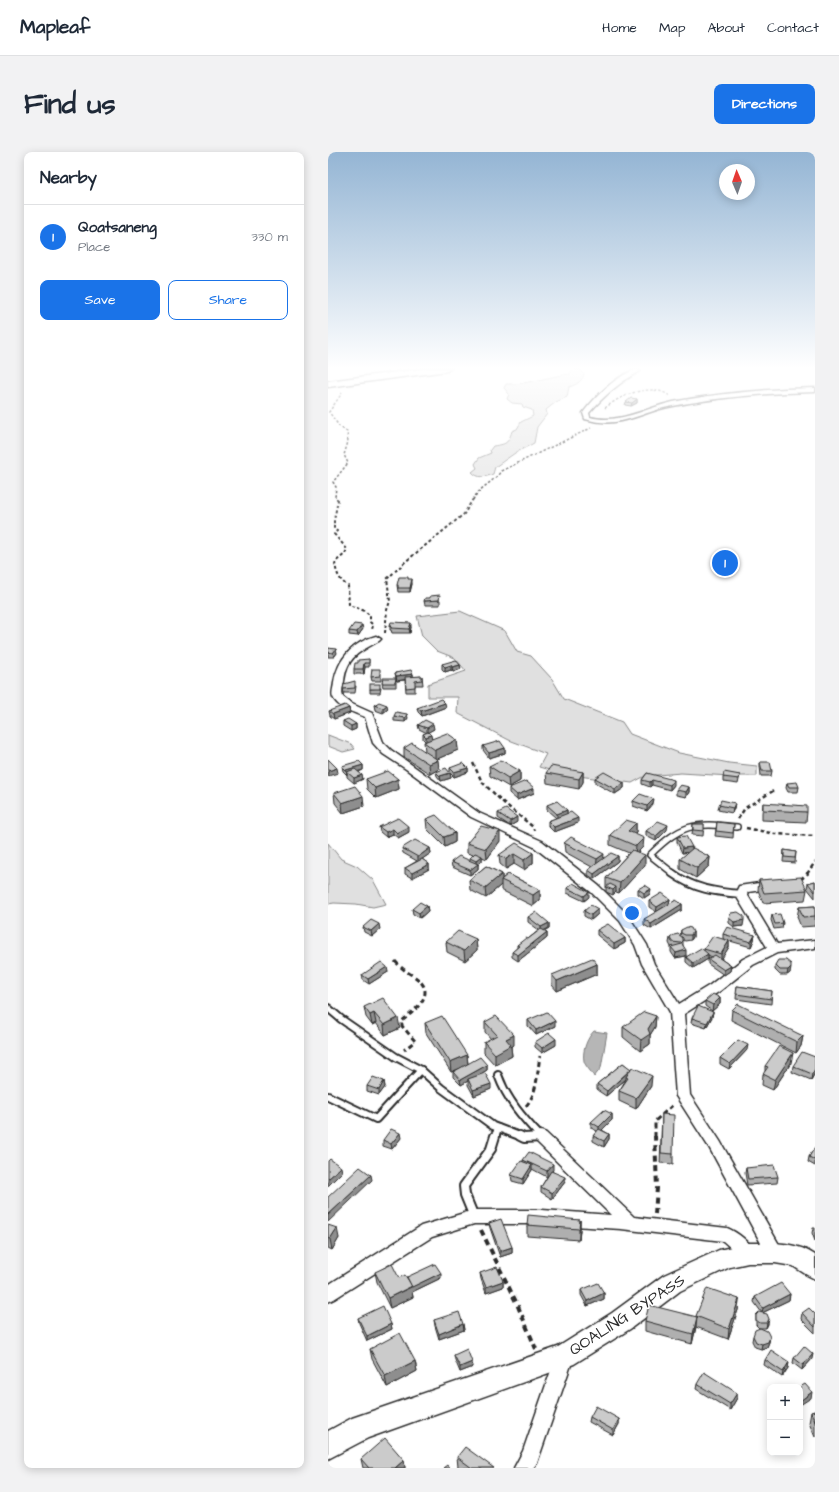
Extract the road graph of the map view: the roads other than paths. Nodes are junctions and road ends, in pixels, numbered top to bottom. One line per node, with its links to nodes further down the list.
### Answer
1 (376, 639): 8 (street)
2 (737, 827): 4 (lane)
3 (797, 882): 4 (street)
4 (741, 894): 6 (street)
5 (815, 944): 6 (street)
6 (774, 949): 8 (street)
7 (328, 1008): 9 (lane)
8 (677, 1012): 17 (street)
9 (421, 1070): 11 (lane); 12 (lane)
10 (498, 1075): 13 (lane)
11 (328, 1096)
12 (498, 1128): 13 (lane); 14 (lane)
13 (541, 1137): 15 (street)
14 (474, 1217): 15 (street); 19 (street)
15 (630, 1224): 16 (street)
16 (748, 1253): 17 (main road, QOALING BYPASS); 20 (main road, QOALING BYPASS)
17 (774, 1253): 18 (main road, QOALING BYPASS)
18 (813, 1263)
19 (328, 1294)
20 (565, 1356): 21 (main road, QOALING BYPASS); 22 (street)
21 (328, 1446)
22 (523, 1468)

